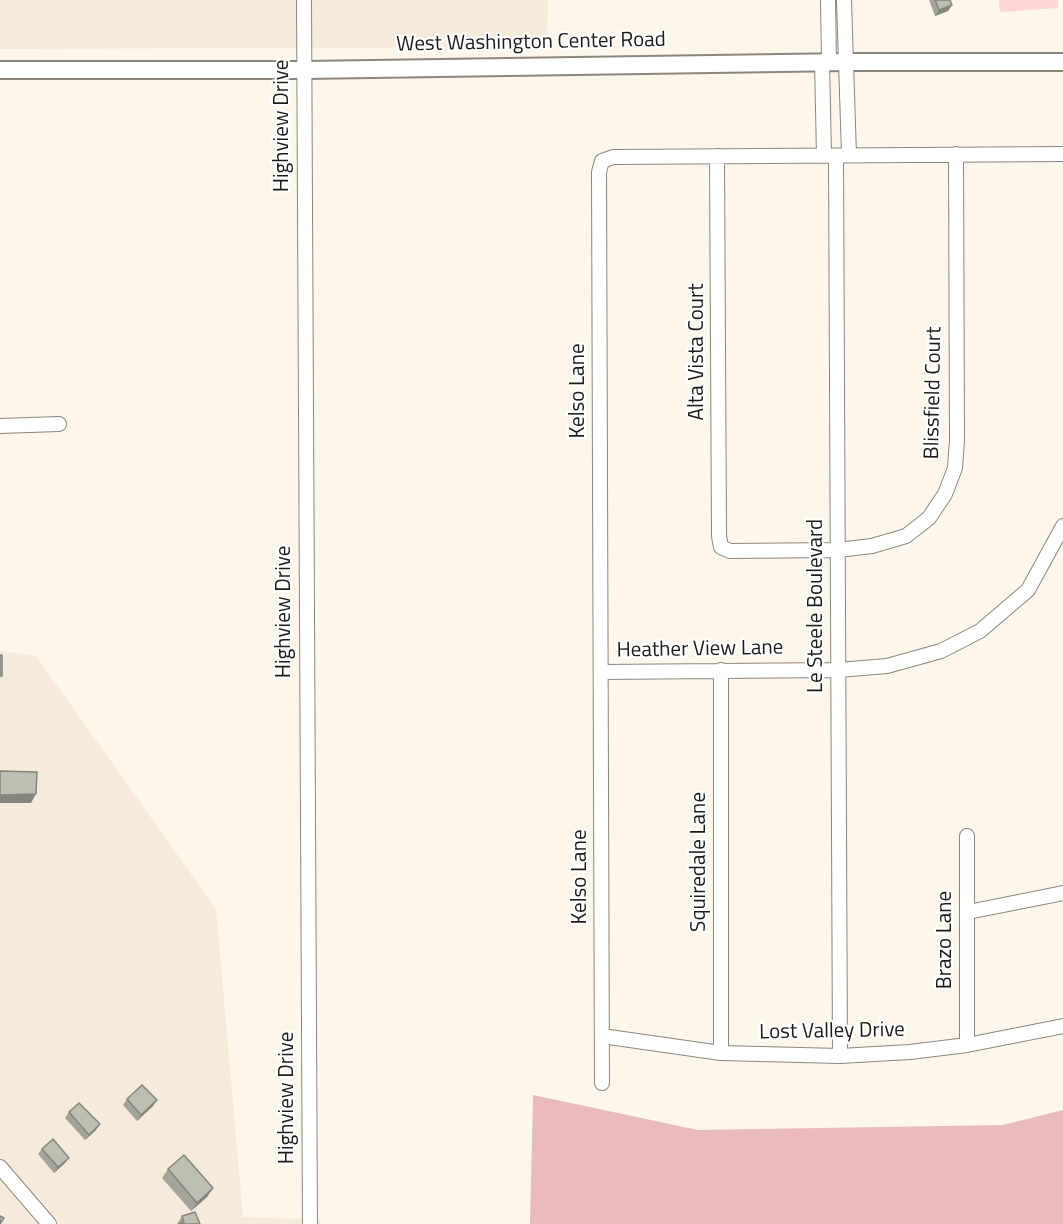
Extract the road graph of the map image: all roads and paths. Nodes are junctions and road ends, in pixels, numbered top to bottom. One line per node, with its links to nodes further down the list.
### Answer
1 (304, 0): 8 (street, Highview Drive)
2 (828, 0): 4 (street, Le Steele Boulevard)
3 (844, 0): 5 (street, Le Steele Boulevard)
4 (826, 62): 5 (main road, West Washington Center Road); 8 (main road, West Washington Center Road); 12 (street, Le Steele Boulevard)
5 (848, 62): 6 (main road, West Washington Center Road); 12 (street, Le Steele Boulevard)
6 (1063, 62)
7 (0, 70): 8 (main road, West Washington Center Road)
8 (304, 70): 32 (street, Highview Drive)
9 (956, 154): 10 (street, Kelso Lane); 12 (street, Kelso Lane); 17 (street, Blissfield Court)
10 (1063, 154)
11 (717, 156): 12 (street, Kelso Lane); 16 (street, Alta Vista Court); 20 (street, Kelso Lane)
12 (836, 156): 17 (street, Le Steele Boulevard)
13 (59, 424): 14 (street)
14 (0, 426)
15 (1063, 526): 19 (street, Heather View Lane)
16 (721, 547): 17 (street, Blissfield Court)
17 (838, 550): 19 (street, Le Steele Boulevard)
18 (721, 670): 19 (street, Heather View Lane); 20 (street, Heather View Lane); 27 (street, Squiredale Lane)
19 (838, 670): 28 (street, Le Steele Boulevard)
20 (601, 672): 25 (street, Kelso Lane)
21 (967, 836): 23 (street, Brazo Lane)
22 (1063, 893): 23 (street)
23 (968, 912): 26 (street, Brazo Lane)
24 (1063, 1026): 26 (street, Lost Valley Drive)
25 (602, 1036): 27 (street, Lost Valley Drive); 29 (street, Kelso Lane)
26 (967, 1045): 28 (street, Lost Valley Drive)
27 (721, 1053): 28 (street, Lost Valley Drive)
28 (840, 1056)
29 (602, 1083)
30 (0, 1167): 31 (street)
31 (49, 1224)
32 (310, 1224)

